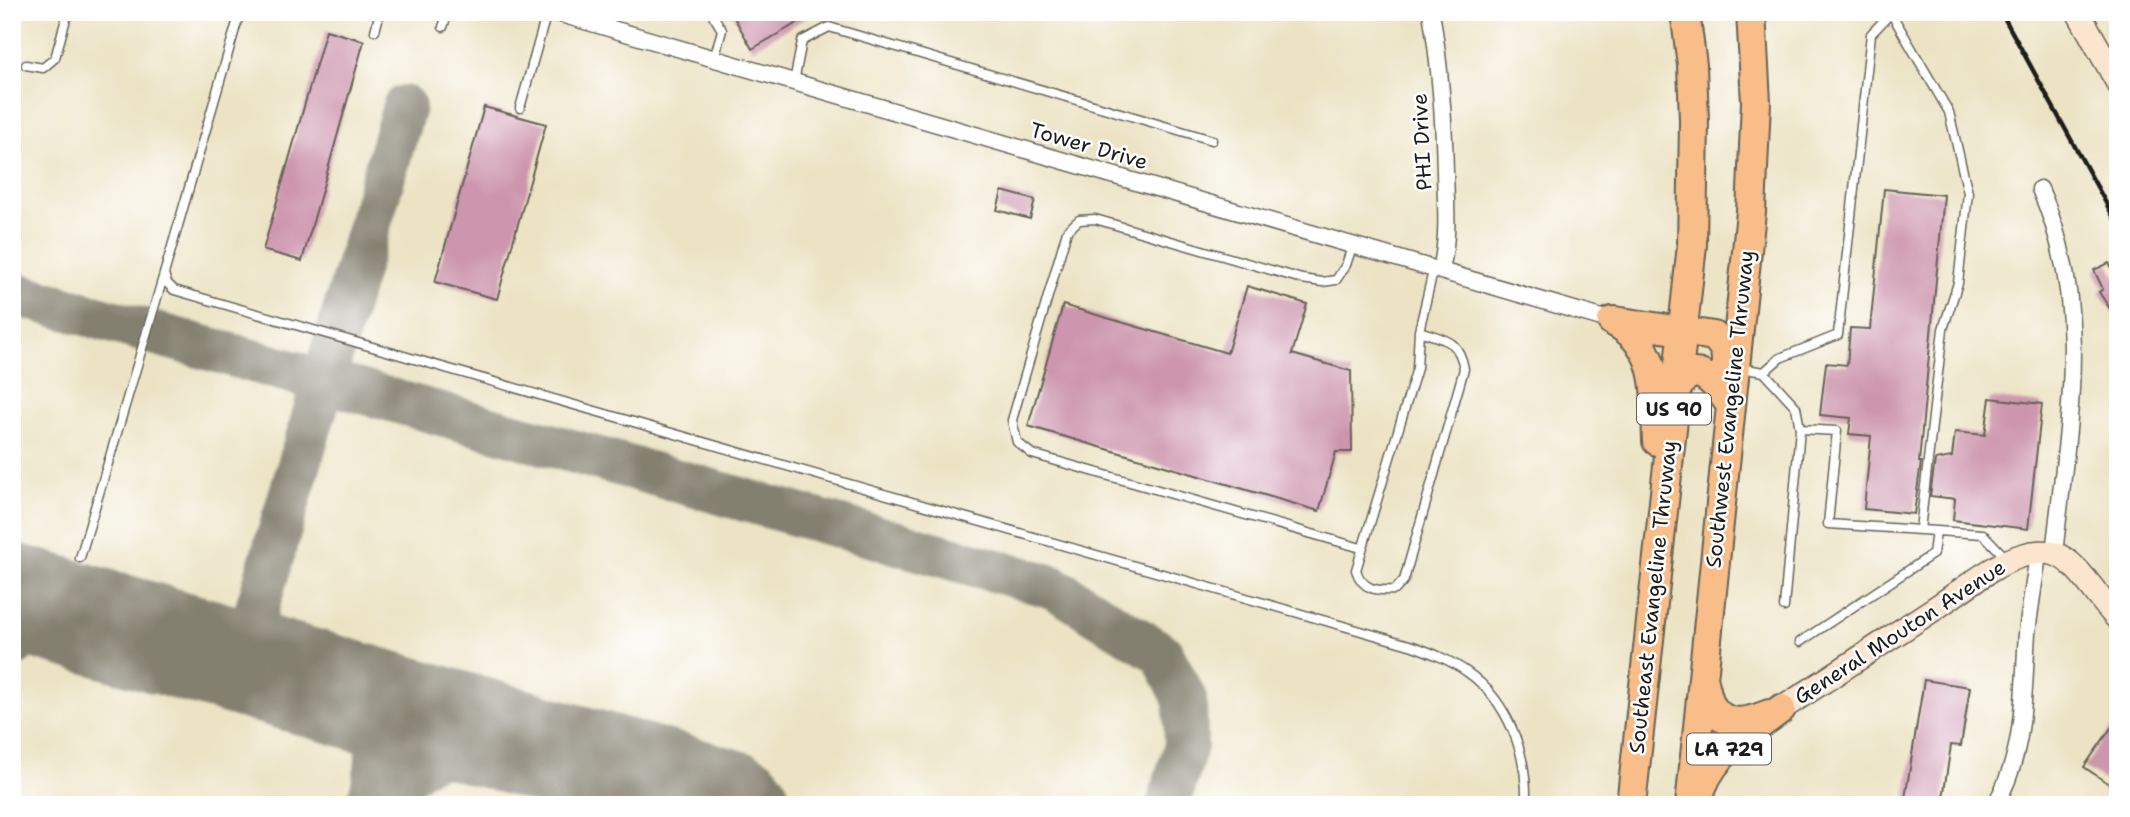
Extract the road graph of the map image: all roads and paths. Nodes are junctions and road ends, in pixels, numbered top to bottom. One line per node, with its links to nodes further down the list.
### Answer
1 (68, 12): 15 (lane)
2 (240, 12): 23 (lane)
3 (380, 12): 13 (lane)
4 (448, 12): 12 (lane)
5 (547, 12): 18 (lane)
6 (554, 12): 14 (street, Tower Drive)
7 (711, 12): 14 (lane)
8 (1431, 12): 22 (street, PHI Drive)
9 (1685, 12): 25 (highway, Southeast Evangeline Thruway / US 90)
10 (1751, 12): 27 (highway, Southwest Evangeline Thruway / US 90)
11 (2078, 12): 17 (street)
12 (443, 27)
13 (374, 31)
14 (714, 59): 16 (street, Tower Drive)
15 (26, 65)
16 (794, 82): 19 (lane); 21 (street, Tower Drive)
17 (2118, 83)
18 (520, 108)
19 (1212, 139)
20 (2040, 189): 36 (street)
21 (1353, 244): 22 (street, Tower Drive); 35 (lane)
22 (1437, 268): 24 (street, Tower Drive); 26 (lane)
23 (164, 274): 37 (lane); 44 (lane)
24 (1612, 321): 25 (highway); 32 (highway)
25 (1683, 330): 29 (highway, Southeast Evangeline Thruway / US 90); 30 (highway)
26 (1419, 331): 35 (lane); 35 (lane)
27 (1735, 367): 28 (lane); 30 (highway, Southwest Evangeline Thruway / US 90)
28 (1765, 372): 31 (lane); 33 (lane)
29 (1676, 391): 30 (highway); 32 (highway, Southeast Evangeline Thruway / US 90)
30 (1728, 411): 42 (highway, Southwest Evangeline Thruway / US 90)
31 (1800, 429): 33 (lane); 39 (lane)
32 (1661, 528): 45 (highway, Southeast Evangeline Thruway / US 90)
33 (1920, 530): 34 (lane)
34 (1936, 531): 38 (lane); 41 (lane)
35 (1361, 548)
36 (2046, 553): 38 (street, General Mouton Avenue / LA 729); 40 (street); 48 (street)
37 (80, 558)
38 (2009, 561): 43 (street, General Mouton Avenue / LA 729)
39 (1784, 607)
40 (2118, 619)
41 (1800, 642)
42 (1702, 676): 43 (highway, LA 729); 46 (highway, Southwest Evangeline Thruway / US 90)
43 (1781, 709): 47 (highway, LA 729)
44 (1526, 805)
45 (1631, 805)
46 (1690, 805)
47 (1697, 805)
48 (1995, 805)

